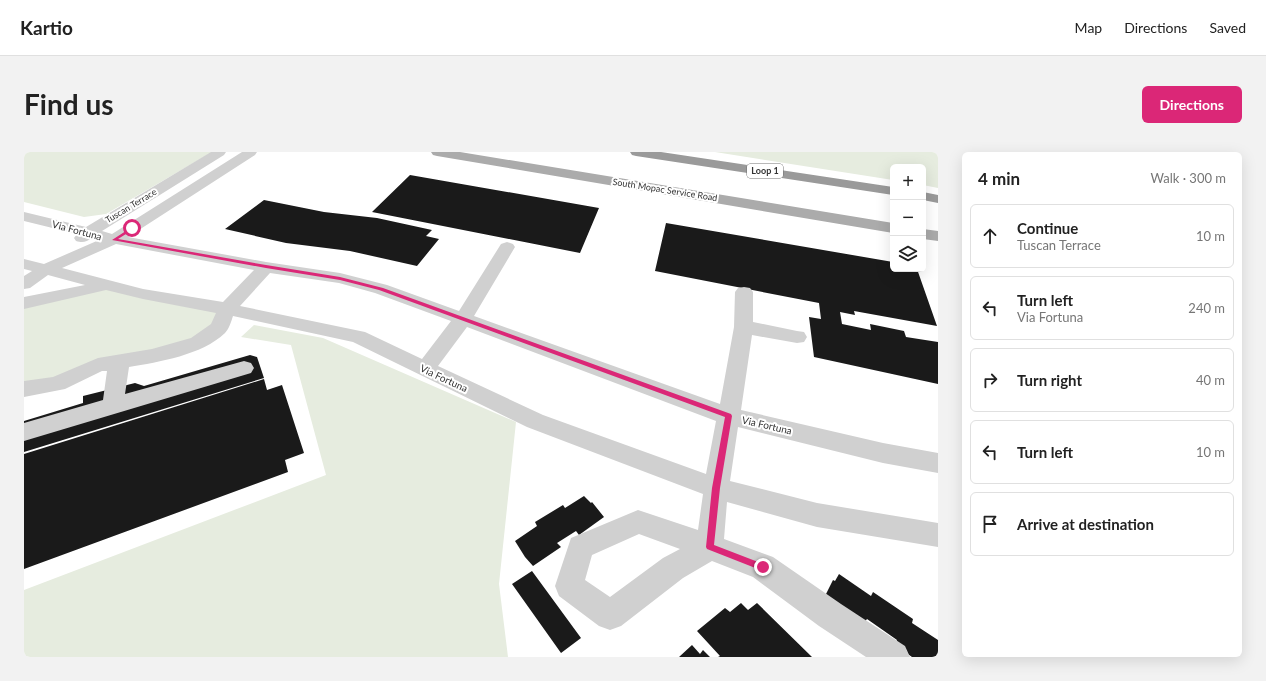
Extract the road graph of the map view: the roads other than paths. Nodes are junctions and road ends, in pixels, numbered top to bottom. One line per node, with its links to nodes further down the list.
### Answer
1 (220, 152): 10 (street, Tuscan Terrace)
2 (250, 152): 13 (street, Tuscan Terrace)
3 (437, 152): 9 (main road, South Mopac Service Road)
4 (636, 152): 5 (highway, Loop 1)
5 (890, 191)
6 (926, 197): 7 (highway)
7 (938, 199)
8 (24, 216): 10 (street, Via Fortuna)
9 (890, 228)
10 (88, 233): 13 (street, Via Fortuna); 17 (street, Tuscan Terrace)
11 (926, 234): 12 (main road)
12 (938, 236)
13 (114, 240): 16 (street, Via Fortuna); 17 (street, Tuscan Terrace)
14 (506, 247): 23 (street)
15 (24, 264): 17 (street, Via Fortuna)
16 (266, 267): 22 (street); 23 (street, Via Fortuna)
17 (46, 270): 18 (street); 19 (street, Via Fortuna)
18 (24, 284)
19 (106, 286): 21 (street, Via Fortuna); 22 (street, Via Fortuna)
20 (744, 292): 24 (street)
21 (24, 303)
22 (227, 309): 26 (street); 28 (street, Via Fortuna)
23 (464, 318): 28 (street); 31 (street, Via Fortuna)
24 (744, 328): 25 (street); 31 (street)
25 (796, 337)
26 (119, 362): 29 (street); 30 (street)
27 (244, 368): 30 (street)
28 (425, 369): 34 (street, Via Fortuna)
29 (24, 390)
30 (114, 405): 32 (street)
31 (728, 416): 33 (street, Via Fortuna); 34 (street)
32 (24, 432)
33 (938, 462)
34 (716, 488): 35 (street, Via Fortuna); 36 (street)
35 (938, 535)
36 (710, 547): 36 (street); 37 (street)
37 (894, 657)

